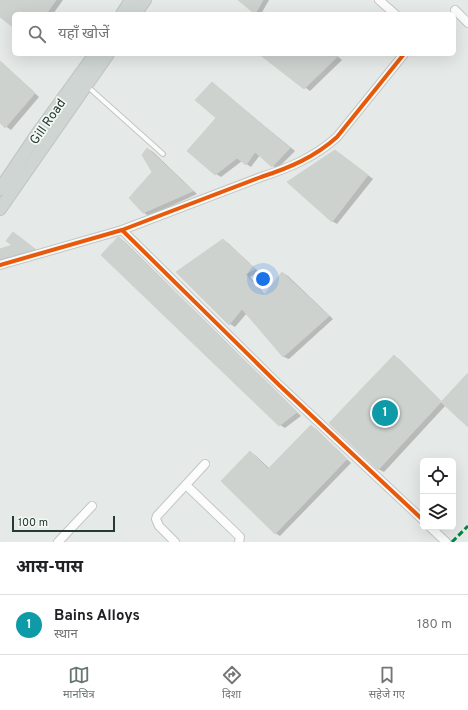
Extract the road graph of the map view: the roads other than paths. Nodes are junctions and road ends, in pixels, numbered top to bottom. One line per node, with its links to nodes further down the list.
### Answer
1 (131, 0): 5 (main road)
2 (145, 0): 6 (main road)
3 (379, 0): 7 (street)
4 (455, 10): 8 (street)
5 (123, 12)
6 (137, 12)
7 (393, 12)
8 (468, 23)
9 (93, 56): 14 (main road, Gill Road)
10 (107, 56): 12 (main road)
11 (402, 56): 16 (street)
12 (86, 86): 13 (lane); 15 (main road)
13 (163, 154)
14 (0, 190)
15 (0, 209)
16 (122, 230): 17 (street); 21 (street)
17 (0, 265)
18 (205, 464): 19 (street)
19 (186, 485): 24 (street); 25 (street)
20 (92, 506): 23 (street)
21 (420, 517)
22 (433, 530): 26 (street)
23 (63, 540)
24 (175, 542)
25 (239, 542)
26 (446, 542)

